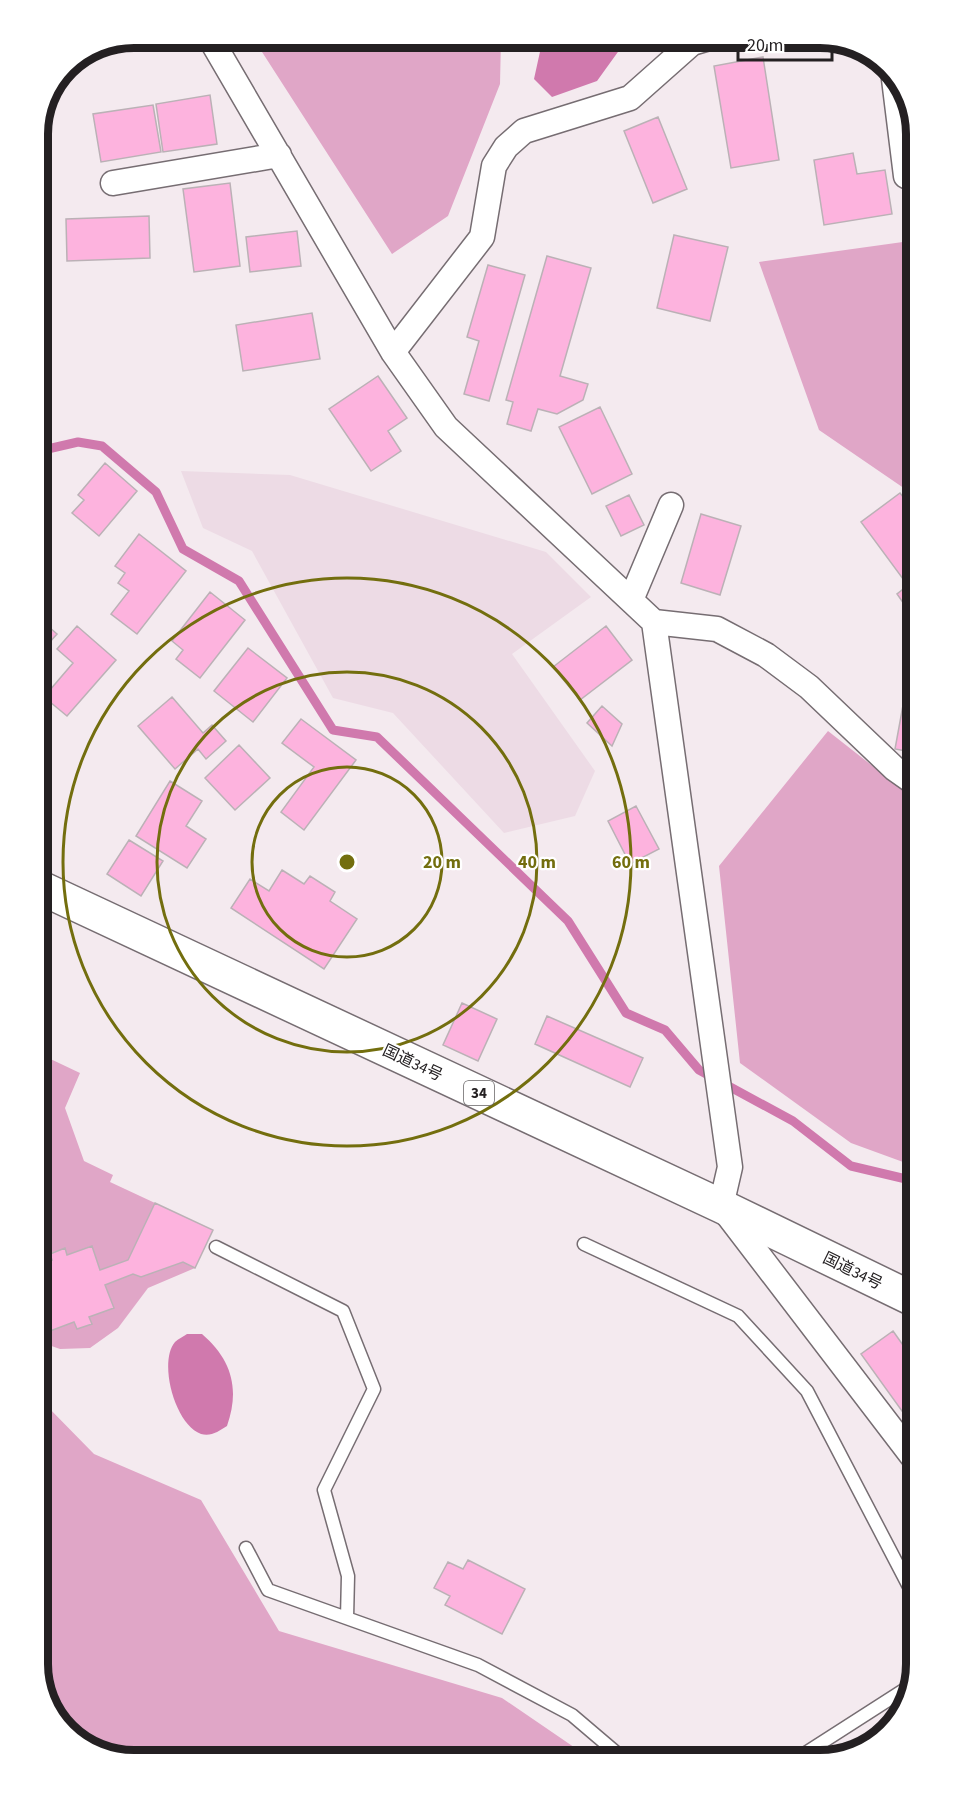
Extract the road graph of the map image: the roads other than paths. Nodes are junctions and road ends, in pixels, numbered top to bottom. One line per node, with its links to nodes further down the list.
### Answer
1 (216, 48): 4 (street)
2 (687, 48): 7 (street)
3 (896, 94): 5 (street)
4 (279, 155): 6 (street); 7 (street)
5 (906, 176)
6 (113, 183)
7 (393, 352): 9 (street)
8 (671, 505): 9 (street)
9 (631, 600): 10 (street)
10 (654, 622): 11 (street); 13 (street)
11 (906, 777)
12 (48, 891): 13 (highway, 国道34号 / 34)
13 (722, 1206): 16 (highway, 国道34号 / 34); 17 (street)
14 (584, 1244): 19 (lane)
15 (216, 1247): 20 (lane)
16 (906, 1296)
17 (906, 1448)
18 (246, 1548): 20 (lane)
19 (906, 1581)
20 (347, 1618): 22 (lane)
21 (901, 1692): 23 (lane)
22 (613, 1750)
23 (810, 1750)

